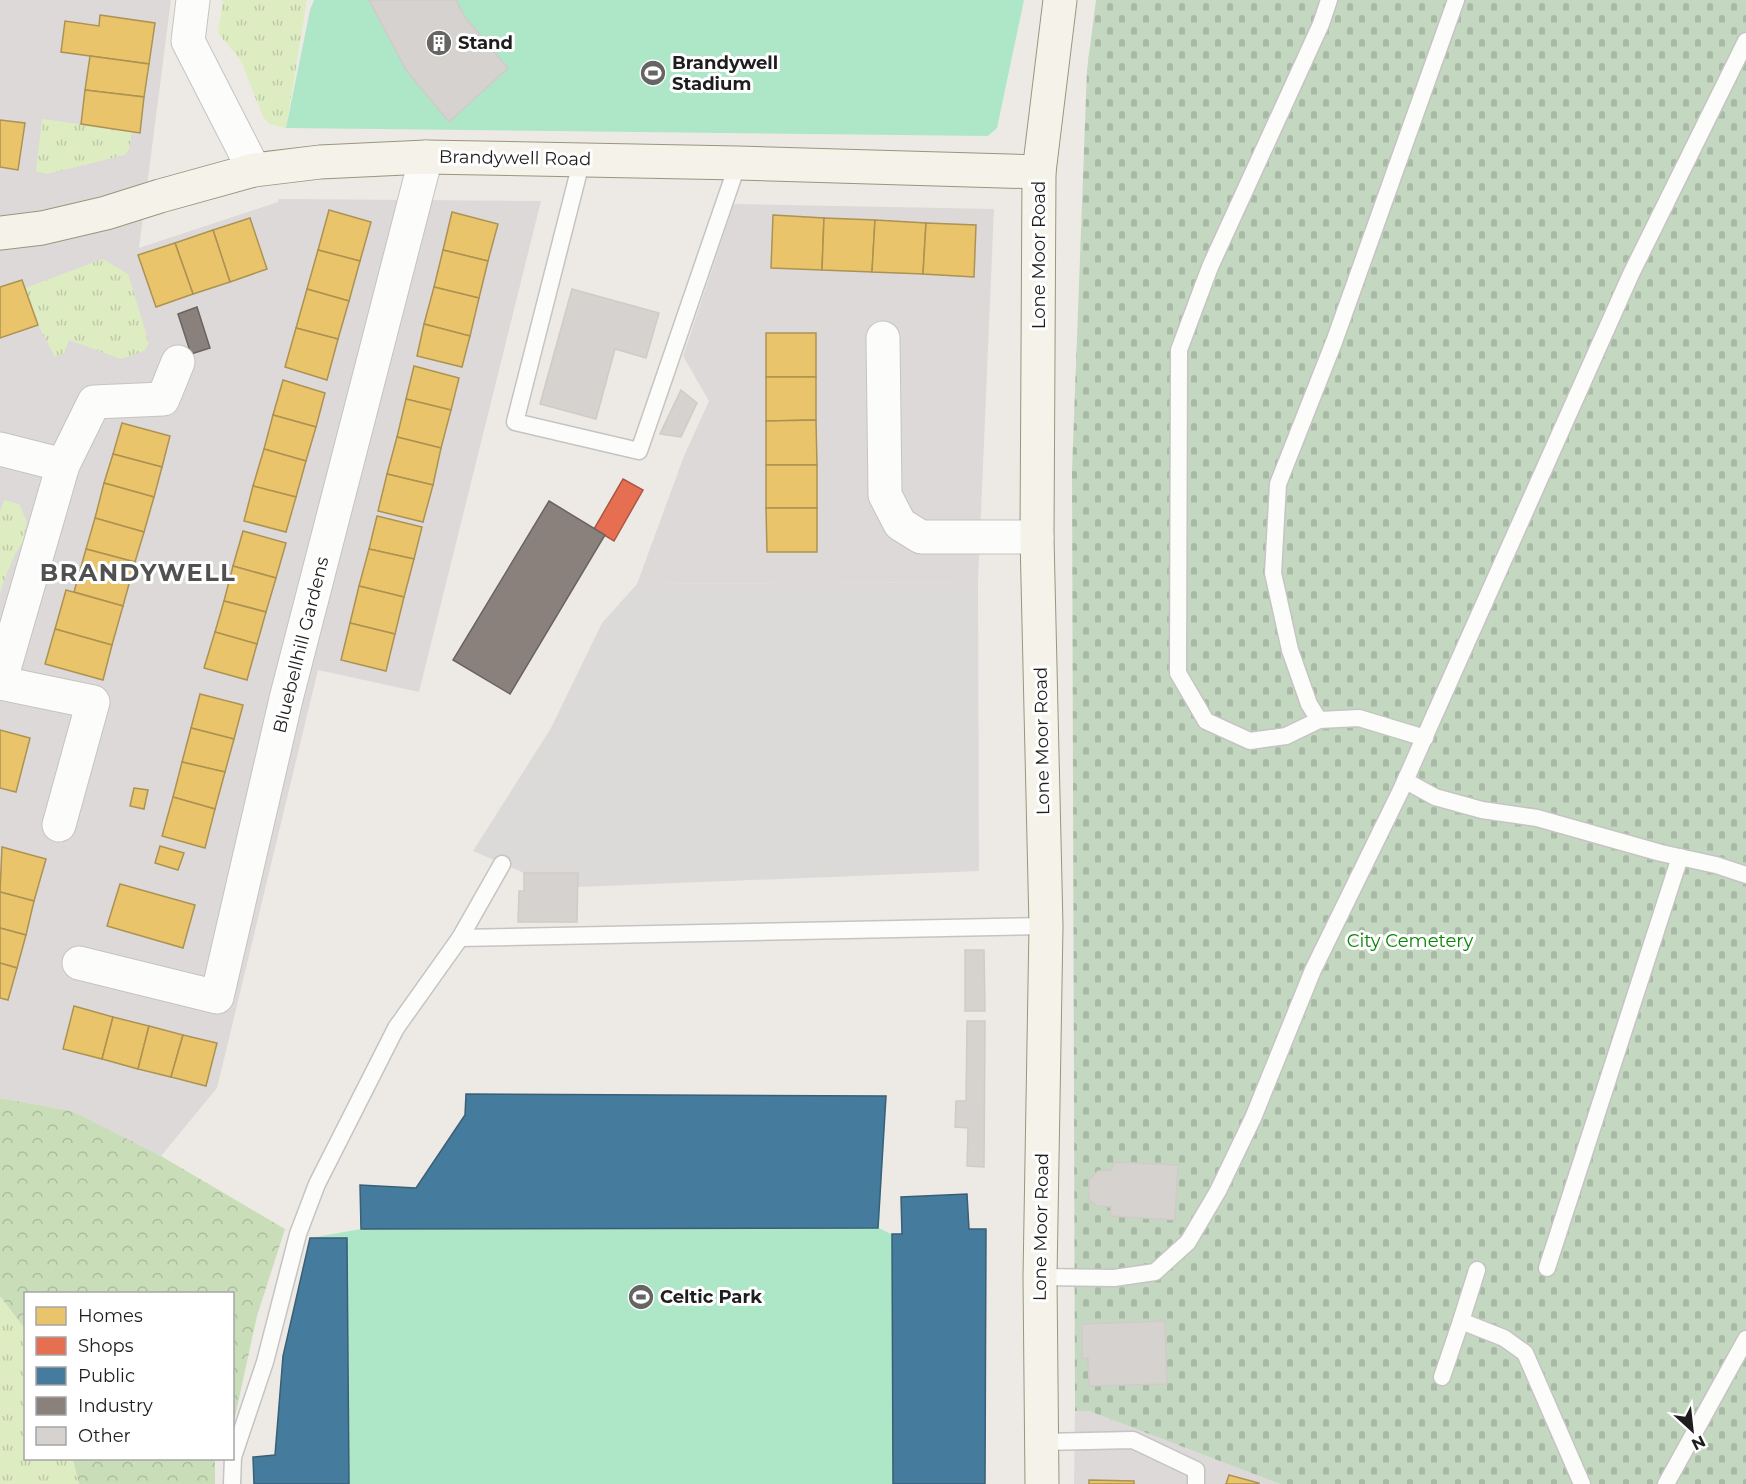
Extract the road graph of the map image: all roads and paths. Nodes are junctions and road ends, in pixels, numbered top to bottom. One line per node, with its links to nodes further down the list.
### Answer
1 (193, 0): 9 (street)
2 (1060, 0): 10 (main road, Lone Moor Road)
3 (1329, 0): 18 (lane)
4 (1456, 0): 18 (lane)
5 (1746, 41): 19 (lane)
6 (426, 157): 7 (main road, Brandywell Road); 9 (main road, Brandywell Road); 27 (street, Bluebellhill Gardens)
7 (582, 159): 8 (main road, Brandywell Road); 8 (lane)
8 (738, 163): 10 (main road, Brandywell Road)
9 (254, 170): 11 (main road, Brandywell Road)
10 (1040, 172): 16 (main road, Lone Moor Road)
11 (0, 233)
12 (883, 338): 16 (street)
13 (178, 362): 15 (street)
14 (0, 449): 15 (street)
15 (63, 465): 17 (street)
16 (1037, 537): 25 (main road, Lone Moor Road)
17 (0, 683): 21 (street)
18 (1318, 720): 19 (lane)
19 (1425, 738): 20 (lane)
20 (1406, 781): 22 (lane); 30 (lane)
21 (60, 825)
22 (1680, 857): 24 (lane); 28 (lane)
23 (502, 864): 26 (lane)
24 (1746, 875)
25 (1046, 926): 26 (lane); 30 (main road, Lone Moor Road)
26 (460, 938): 35 (lane)
27 (79, 963)
28 (1547, 1268)
29 (1477, 1270): 31 (lane)
30 (1040, 1277): 34 (main road, Lone Moor Road)
31 (1461, 1321): 33 (lane); 40 (lane)
32 (1746, 1339): 41 (lane)
33 (1442, 1377)
34 (1043, 1442): 38 (main road, Lone Moor Road); 39 (lane)
35 (234, 1454)
36 (233, 1460): 37 (lane)
37 (232, 1484)
38 (1042, 1484)
39 (1196, 1484)
40 (1582, 1484)
41 (1666, 1484)

